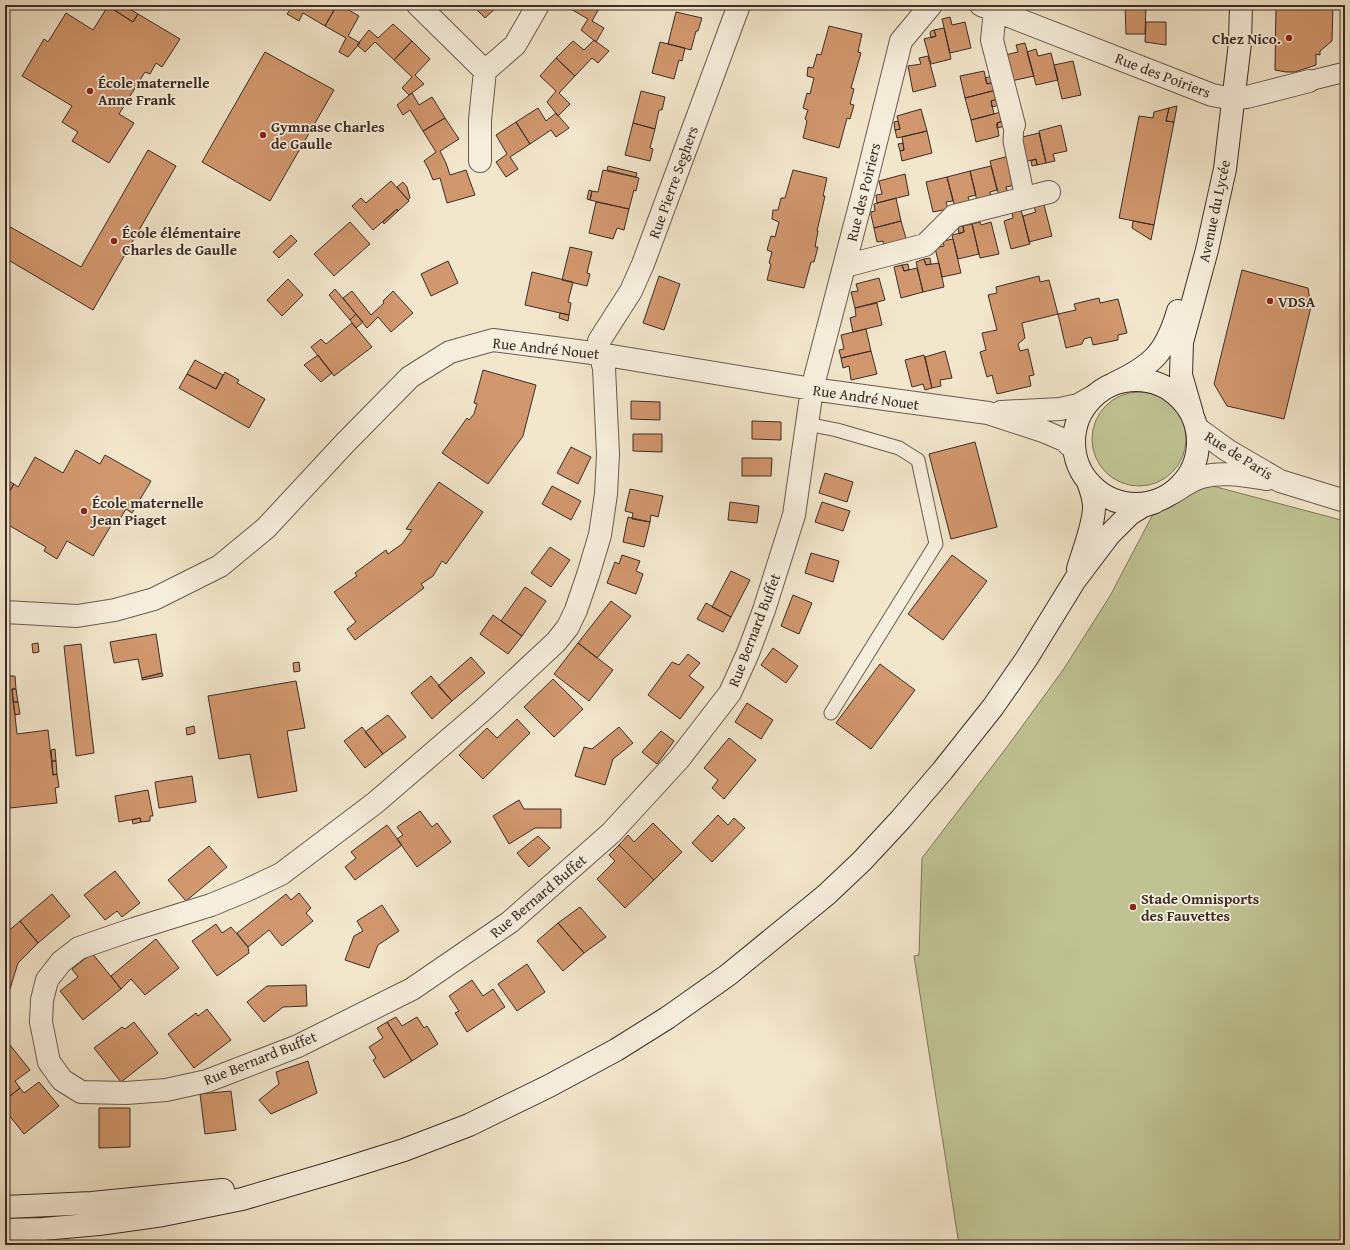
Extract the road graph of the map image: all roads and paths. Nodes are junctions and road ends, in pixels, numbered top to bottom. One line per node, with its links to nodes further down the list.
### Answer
1 (418, 5): 8 (street)
2 (538, 5): 8 (street)
3 (739, 5): 17 (street, Rue Pierre Seghers)
4 (932, 5): 16 (street, Rue des Poiriers)
5 (1230, 5): 11 (street, Avenue du Lycée)
6 (1241, 5): 11 (street, Avenue du Lycée)
7 (988, 7): 11 (street, Rue des Poiriers); 12 (street)
8 (485, 71): 13 (street)
9 (1345, 72): 10 (street)
10 (1309, 81): 11 (street)
11 (1228, 98): 18 (street, Avenue du Lycée); 22 (street, Avenue du Lycée)
12 (1014, 125): 15 (street)
13 (480, 160)
14 (1049, 192): 15 (street)
15 (1025, 198): 16 (street)
16 (845, 266): 19 (street, Rue des Poiriers)
17 (600, 354): 19 (street, Rue André Nouet); 23 (street, Rue Bernard Buffet); 30 (street, Rue André Nouet)
18 (1115, 383): 20 (street); 22 (street)
19 (812, 389): 21 (street, Rue André Nouet); 23 (street, Rue Bernard Buffet)
20 (1094, 396): 21 (street, Rue André Nouet); 24 (street)
21 (988, 413): 24 (street, Rue André Nouet)
22 (1195, 421): 25 (street, Rue de Paris); 27 (street)
23 (807, 424): 31 (lane)
24 (1074, 449): 26 (street)
25 (1280, 481): 27 (street, Rue de Paris); 28 (street, Rue de Paris)
26 (1088, 482): 27 (street); 29 (street)
27 (1163, 497): 29 (street)
28 (1345, 501)
29 (1075, 580): 32 (street)
30 (5, 612)
31 (831, 713)
32 (334, 1172): 33 (street); 34 (street)
33 (5, 1207)
34 (5, 1230)

